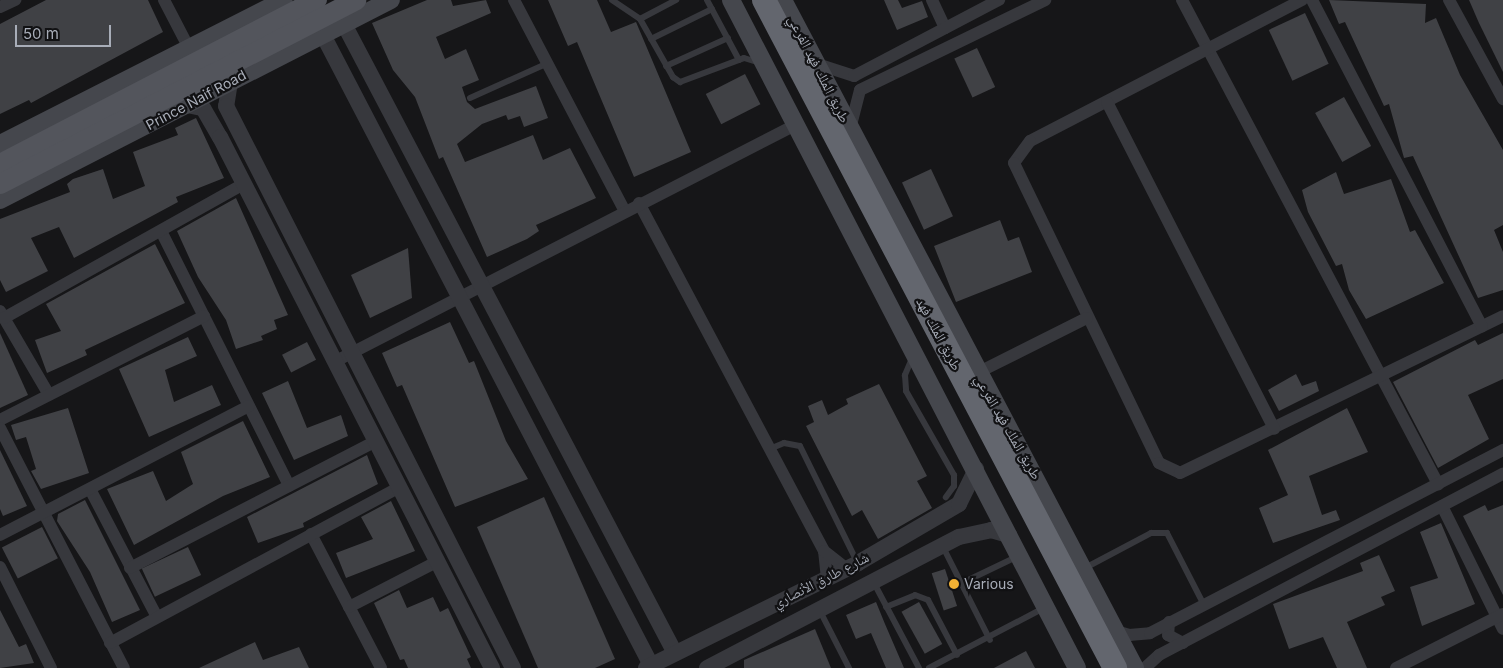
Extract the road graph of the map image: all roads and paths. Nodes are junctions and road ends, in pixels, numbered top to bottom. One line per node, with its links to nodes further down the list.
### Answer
1 (15, 0): 22 (street)
2 (164, 0): 30 (street)
3 (284, 0): 30 (main road)
4 (317, 0): 47 (main road)
5 (356, 0): 48 (main road, Prince Naif Road)
6 (391, 0): 25 (main road, Prince Naif Road)
7 (514, 0): 33 (street)
8 (612, 0): 24 (lane)
9 (676, 0): 24 (lane)
10 (707, 0): 23 (lane)
11 (731, 0): 34 (main road)
12 (750, 0): 125 (highway, طريق الملك فهد)
13 (764, 0): 126 (highway, طريق الملك فهد)
14 (783, 0): 35 (main road, طريق الملك فهد الفرعي)
15 (932, 0): 26 (street)
16 (999, 0): 26 (street)
17 (1045, 0): 45 (street)
18 (1182, 0): 31 (street)
19 (1302, 0): 31 (street)
20 (1312, 0): 60 (street)
21 (1449, 0): 41 (street)
22 (0, 8)
23 (712, 8): 28 (lane); 29 (lane)
24 (640, 19): 28 (lane)
25 (344, 24): 27 (main road, Prince Naif Road); 37 (street)
26 (945, 28): 35 (street)
27 (323, 34): 38 (main road, Prince Naif Road); 39 (street)
28 (651, 38): 36 (lane)
29 (728, 38): 32 (lane); 36 (lane)
30 (189, 48): 46 (main road)
31 (1210, 51): 42 (street); 65 (street)
32 (739, 60): 34 (lane); 36 (lane)
33 (548, 63): 40 (lane); 52 (street)
34 (764, 64): 44 (main road)
35 (817, 64): 45 (main road, طريق الملك فهد الفرعي)
36 (666, 66)
37 (371, 74): 39 (street); 54 (street)
38 (230, 82): 43 (main road, Prince Naif Road); 61 (street)
39 (350, 87): 55 (street)
40 (470, 98)
41 (1503, 99)
42 (1107, 102): 59 (street); 70 (street)
43 (187, 105): 49 (street); 50 (main road, Prince Naif Road)
44 (797, 124): 51 (street); 62 (main road)
45 (850, 129): 64 (main road, طريق الملك فهد الفرعي)
46 (0, 144)
47 (0, 164)
48 (0, 184)
49 (244, 184): 53 (street); 63 (street)
50 (0, 200)
51 (640, 204): 52 (street); 72 (street)
52 (625, 211): 54 (street)
53 (161, 231): 56 (street); 57 (street)
54 (482, 286): 55 (street); 112 (street)
55 (459, 299): 61 (street); 114 (street)
56 (2, 314): 66 (street)
57 (204, 316): 66 (street); 67 (street)
58 (1503, 316): 60 (street)
59 (1087, 318): 64 (street); 70 (street)
60 (1482, 326): 65 (street)
61 (354, 352): 63 (street); 119 (street)
62 (915, 352): 74 (main road); 81 (lane)
63 (334, 362): 71 (street)
64 (977, 373): 95 (main road, طريق الملك فهد الفرعي)
65 (1382, 378): 70 (street); 76 (street)
66 (49, 395): 68 (street)
67 (249, 406): 77 (street); 79 (street)
68 (0, 420)
69 (0, 428): 83 (street)
70 (1274, 429)
71 (374, 442): 77 (street); 78 (street)
72 (772, 448): 89 (street); 92 (lane)
73 (1503, 450): 76 (street)
74 (976, 469): 87 (main road); 92 (street, شارع طارق الأنصاري)
75 (1503, 474): 82 (street)
76 (1438, 484): 80 (street)
77 (289, 486): 94 (street)
78 (398, 488): 86 (street); 91 (street)
79 (90, 489): 83 (street); 94 (street)
80 (1426, 490): 84 (street); 100 (street)
81 (946, 497)
82 (1442, 506): 84 (street); 106 (street)
83 (45, 512): 85 (street); 110 (street)
84 (1422, 516): 111 (street)
85 (2, 531)
86 (311, 534): 101 (street); 105 (street)
87 (1008, 535): 88 (street, شارع طارق الأنصاري); 90 (main road)
88 (942, 546): 97 (street, شارع طارق الأنصاري); 98 (lane)
89 (824, 551): 92 (street); 96 (street)
90 (1019, 555): 98 (lane); 103 (main road)
91 (436, 562): 101 (street); 118 (street)
92 (852, 566): 96 (street, شارع طارق الأنصاري)
93 (0, 567): 99 (street)
94 (130, 568): 105 (street)
95 (1084, 568): 100 (lane); 108 (main road, طريق الملك فهد الفرعي)
96 (827, 578): 112 (street, شارع طارق الأنصاري)
97 (873, 580): 102 (lane); 104 (street, شارع طارق الأنصاري)
98 (962, 583): 109 (lane)
99 (5, 589): 115 (street)
100 (1204, 604): 107 (street)
101 (349, 607): 117 (street)
102 (886, 607): 113 (lane); 122 (lane)
103 (1045, 608): 109 (lane); 124 (main road)
104 (818, 609): 120 (street, شارع طارق الأنصاري); 121 (lane)
105 (156, 615): 110 (street)
106 (1501, 620): 129 (street)
107 (1169, 622): 108 (street); 111 (street)
108 (1116, 631): 127 (main road, طريق الملك فهد الفرعي)
109 (990, 640): 113 (lane)
110 (110, 643): 116 (street)
111 (1183, 643): 128 (street)
112 (675, 653): 114 (street, شارع طارق الأنصاري)
113 (957, 655): 123 (lane)
114 (648, 667)
115 (50, 668)
116 (124, 668)
117 (381, 668)
118 (492, 668)
119 (513, 668)
120 (707, 668)
121 (849, 668)
122 (919, 668)
123 (929, 668)
124 (1078, 668)
125 (1097, 668)
126 (1115, 668)
127 (1135, 668)
128 (1145, 668)
129 (1398, 668)

